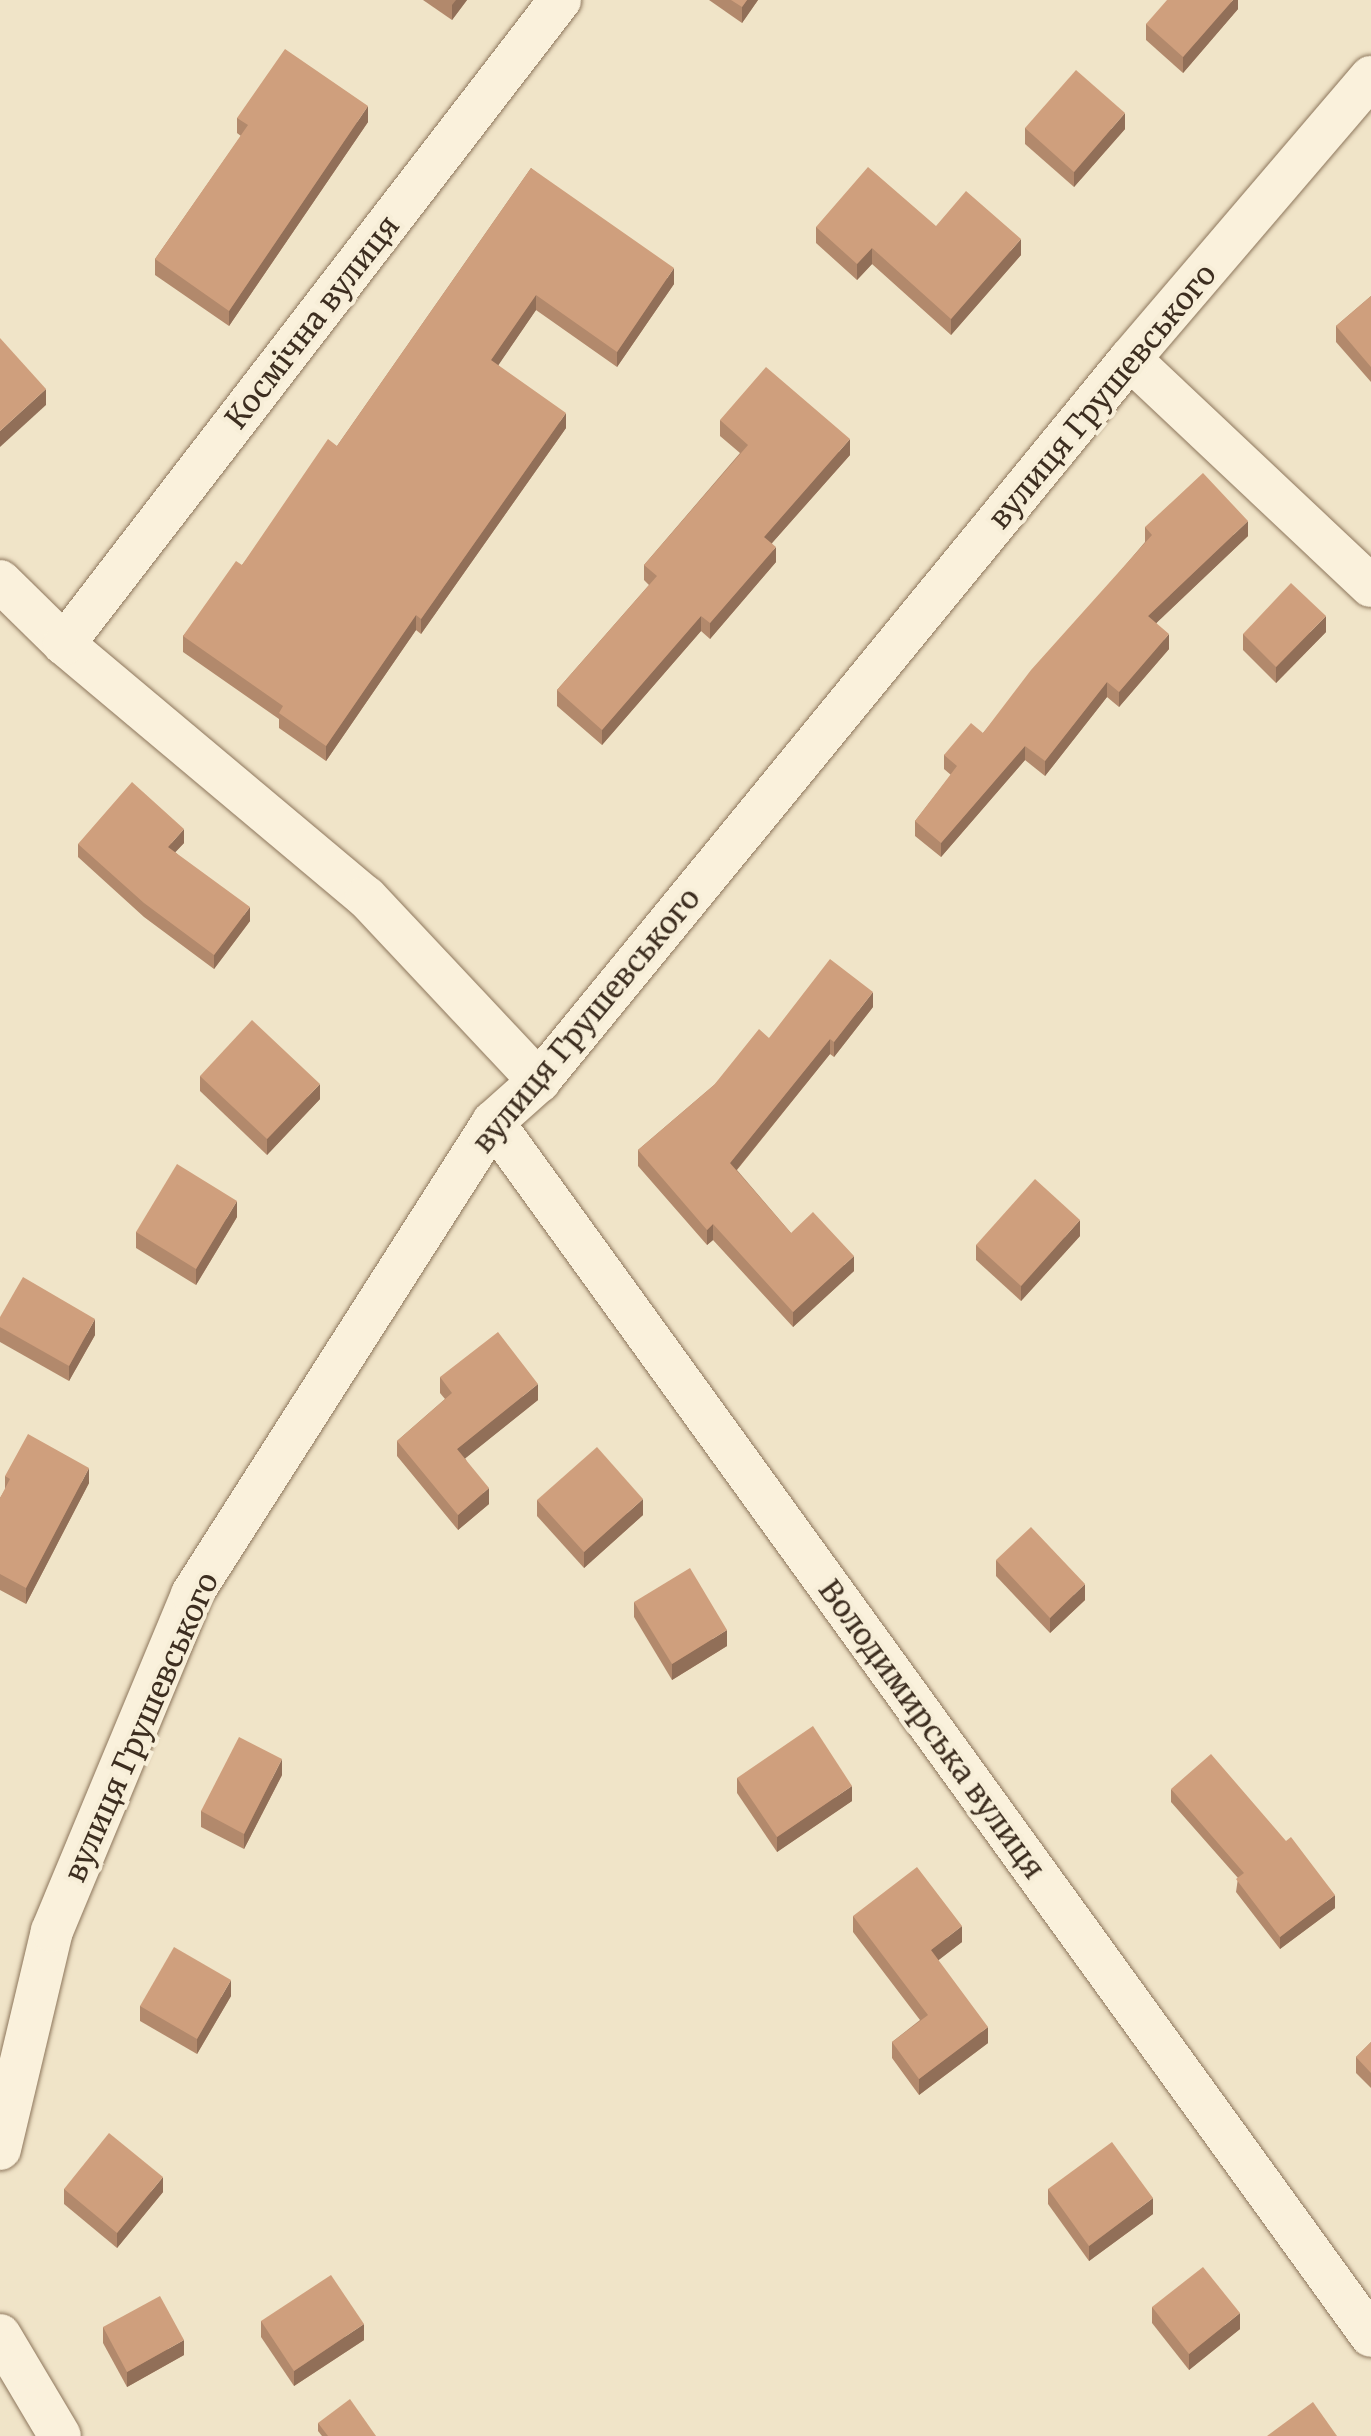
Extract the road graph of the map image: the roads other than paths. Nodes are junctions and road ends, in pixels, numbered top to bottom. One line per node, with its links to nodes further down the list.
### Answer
1 (560, 0): 6 (street, Космічна вулиця)
2 (1371, 78): 3 (street, вулиця Грушевського)
3 (1130, 359): 5 (street); 7 (street, вулиця Грушевського)
4 (0, 581): 6 (street)
5 (1371, 586)
6 (64, 644): 7 (street)
7 (539, 1081): 8 (street, вулиця Грушевського)
8 (494, 1122): 9 (street, вулиця Грушевського); 11 (street, Володимирська вулиця)
9 (0, 2149)
10 (0, 2335): 12 (street)
11 (1371, 2336)
12 (60, 2436)

